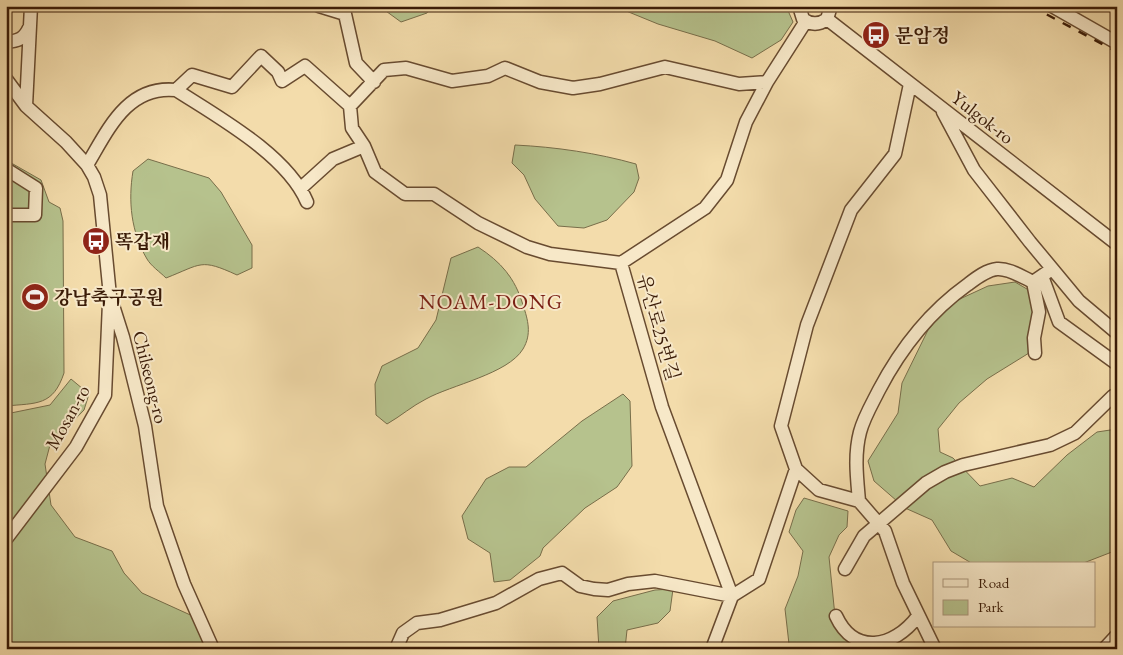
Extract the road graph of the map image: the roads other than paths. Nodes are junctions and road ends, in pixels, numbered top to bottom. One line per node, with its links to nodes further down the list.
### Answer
1 (31, 6): 7 (street)
2 (319, 6): 11 (street)
3 (799, 6): 6 (street)
4 (1052, 6): 9 (street)
5 (829, 12): 6 (street); 13 (street, Yulgok-ro)
6 (806, 21): 12 (street)
7 (29, 28): 8 (street); 15 (street)
8 (6, 42)
9 (1117, 43)
10 (6, 80): 15 (street, Chilseong-ro)
11 (374, 82): 12 (street); 16 (street)
12 (767, 82): 25 (street)
13 (910, 84): 17 (street, Yulgok-ro); 32 (street)
14 (176, 90): 16 (street); 19 (street); 21 (street)
15 (26, 106): 19 (street, Chilseong-ro)
16 (350, 106): 18 (street, 유산로25번길)
17 (941, 108): 24 (street, Yulgok-ro); 26 (street)
18 (364, 146): 21 (street); 25 (street, 유산로25번길)
19 (87, 165): 27 (street, Chilseong-ro)
20 (6, 169): 23 (street)
21 (301, 188): 22 (street)
22 (307, 202)
23 (6, 215)
24 (1117, 244)
25 (621, 264): 37 (street, 유산로25번길)
26 (1042, 276): 28 (street); 29 (street); 30 (street); 33 (street)
27 (110, 296): 35 (street, Mosan-ro); 41 (street, Chilseong-ro)
28 (1117, 333)
29 (1035, 353)
30 (1117, 364)
31 (1113, 396): 34 (street)
32 (796, 469): 33 (street); 37 (street)
33 (859, 501): 34 (street)
34 (880, 525): 36 (street); 39 (street)
35 (6, 539)
36 (845, 569)
37 (732, 596): 42 (street); 43 (street)
38 (836, 616): 39 (street)
39 (918, 616): 44 (street)
40 (1117, 635): 45 (street)
41 (213, 649)
42 (396, 649)
43 (712, 649)
44 (935, 649)
45 (1104, 649)

